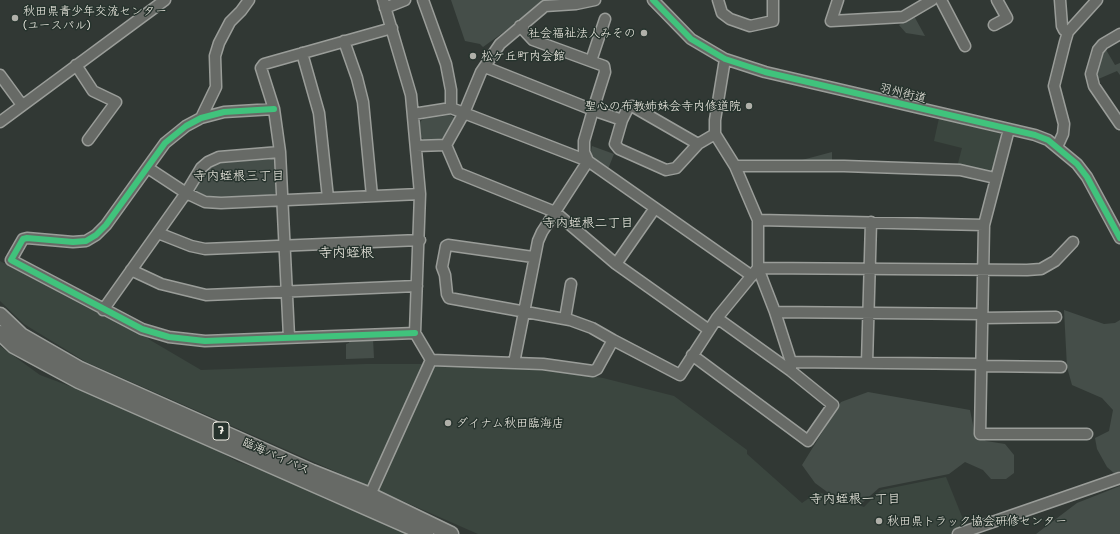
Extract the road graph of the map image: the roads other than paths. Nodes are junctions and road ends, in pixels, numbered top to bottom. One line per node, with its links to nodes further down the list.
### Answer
1 (165, 0): 27 (street)
2 (249, 0): 36 (street)
3 (405, 0): 15 (street)
4 (423, 0): 31 (street)
5 (595, 0): 18 (street)
6 (653, 0): 25 (street, 羽州街道)
7 (718, 0): 8 (street)
8 (773, 0)
9 (838, 0): 10 (street)
10 (932, 0)
11 (941, 0): 23 (street)
12 (997, 0): 17 (street)
13 (1060, 0): 20 (street)
14 (1097, 0): 20 (street)
15 (384, 4): 19 (street)
16 (605, 19): 26 (street)
17 (994, 25)
18 (520, 26): 26 (street); 28 (street)
19 (392, 28): 22 (street); 35 (street)
20 (1068, 32): 46 (street)
21 (1120, 34): 39 (street)
22 (344, 41): 24 (street); 54 (street)
23 (964, 46)
24 (302, 53): 32 (street); 55 (street)
25 (725, 60): 40 (street, 羽州街道); 41 (street)
26 (591, 61): 33 (street)
27 (76, 65): 30 (street); 42 (street)
28 (485, 67): 33 (street); 34 (street)
29 (0, 75): 30 (street)
30 (22, 105): 38 (street)
31 (450, 108): 34 (street); 35 (street)
32 (274, 109): 36 (street); 47 (street)
33 (593, 110): 37 (street); 48 (street)
34 (464, 112): 44 (street); 48 (street)
35 (413, 114): 45 (street)
36 (201, 118): 50 (street)
37 (622, 120): 43 (street); 43 (street)
38 (0, 122)
39 (1120, 124)
40 (1009, 129): 46 (street, 羽州街道); 51 (street)
41 (715, 134): 43 (street); 49 (street)
42 (88, 140)
43 (698, 144)
44 (446, 145): 45 (street); 58 (street)
45 (416, 146): 53 (street)
46 (1058, 147): 63 (street, 羽州街道)
47 (280, 152): 52 (street); 56 (street)
48 (588, 162): 57 (street); 58 (street)
49 (735, 166): 51 (street); 59 (street)
50 (148, 168): 52 (street); 76 (street)
51 (995, 178): 61 (street)
52 (186, 193): 56 (street); 62 (street)
53 (420, 194): 54 (street); 64 (street)
54 (372, 196): 55 (street)
55 (328, 198): 56 (street)
56 (283, 199): 66 (street)
57 (655, 208): 68 (street); 72 (street)
58 (555, 212): 67 (street); 68 (street)
59 (758, 220): 60 (street); 72 (street)
60 (871, 222): 61 (street); 69 (street)
61 (984, 225): 70 (street)
62 (158, 233): 66 (street); 71 (street)
63 (1120, 238)
64 (420, 240): 66 (street); 74 (street)
65 (1073, 242): 70 (street)
66 (284, 246): 75 (street)
67 (533, 257): 78 (street); 78 (street)
68 (616, 264): 85 (street)
69 (869, 269): 70 (street); 72 (street); 79 (street)
70 (982, 269): 81 (street)
71 (130, 270): 75 (street); 76 (street)
72 (755, 272): 77 (street); 83 (street)
73 (571, 284): 84 (street)
74 (417, 286): 75 (street); 86 (street)
75 (287, 292): 88 (street)
76 (103, 310): 88 (street)
77 (775, 312): 79 (street); 95 (street)
78 (523, 313): 84 (street); 92 (street)
79 (867, 313): 81 (street); 93 (street)
80 (0, 315): 99 (highway, 臨海バイパス / 7)
81 (982, 316): 82 (street); 94 (street)
82 (1056, 317)
83 (717, 318): 85 (street); 95 (street)
84 (565, 319): 89 (street)
85 (709, 330): 90 (street)
86 (416, 333): 88 (street); 91 (street)
87 (0, 334): 100 (highway, 臨海バイパス / 7)
88 (289, 337)
89 (613, 340): 90 (street); 92 (street)
90 (692, 355): 95 (street)
91 (431, 360): 92 (street); 99 (street)
92 (514, 363)
93 (867, 363): 94 (street); 95 (street)
94 (982, 365): 96 (street); 97 (street)
95 (791, 367)
96 (1061, 367)
97 (1087, 434)
98 (1120, 478): 102 (street)
99 (370, 495): 101 (highway, 臨海バイパス / 7)
100 (426, 534)
101 (449, 534)
102 (958, 534)

